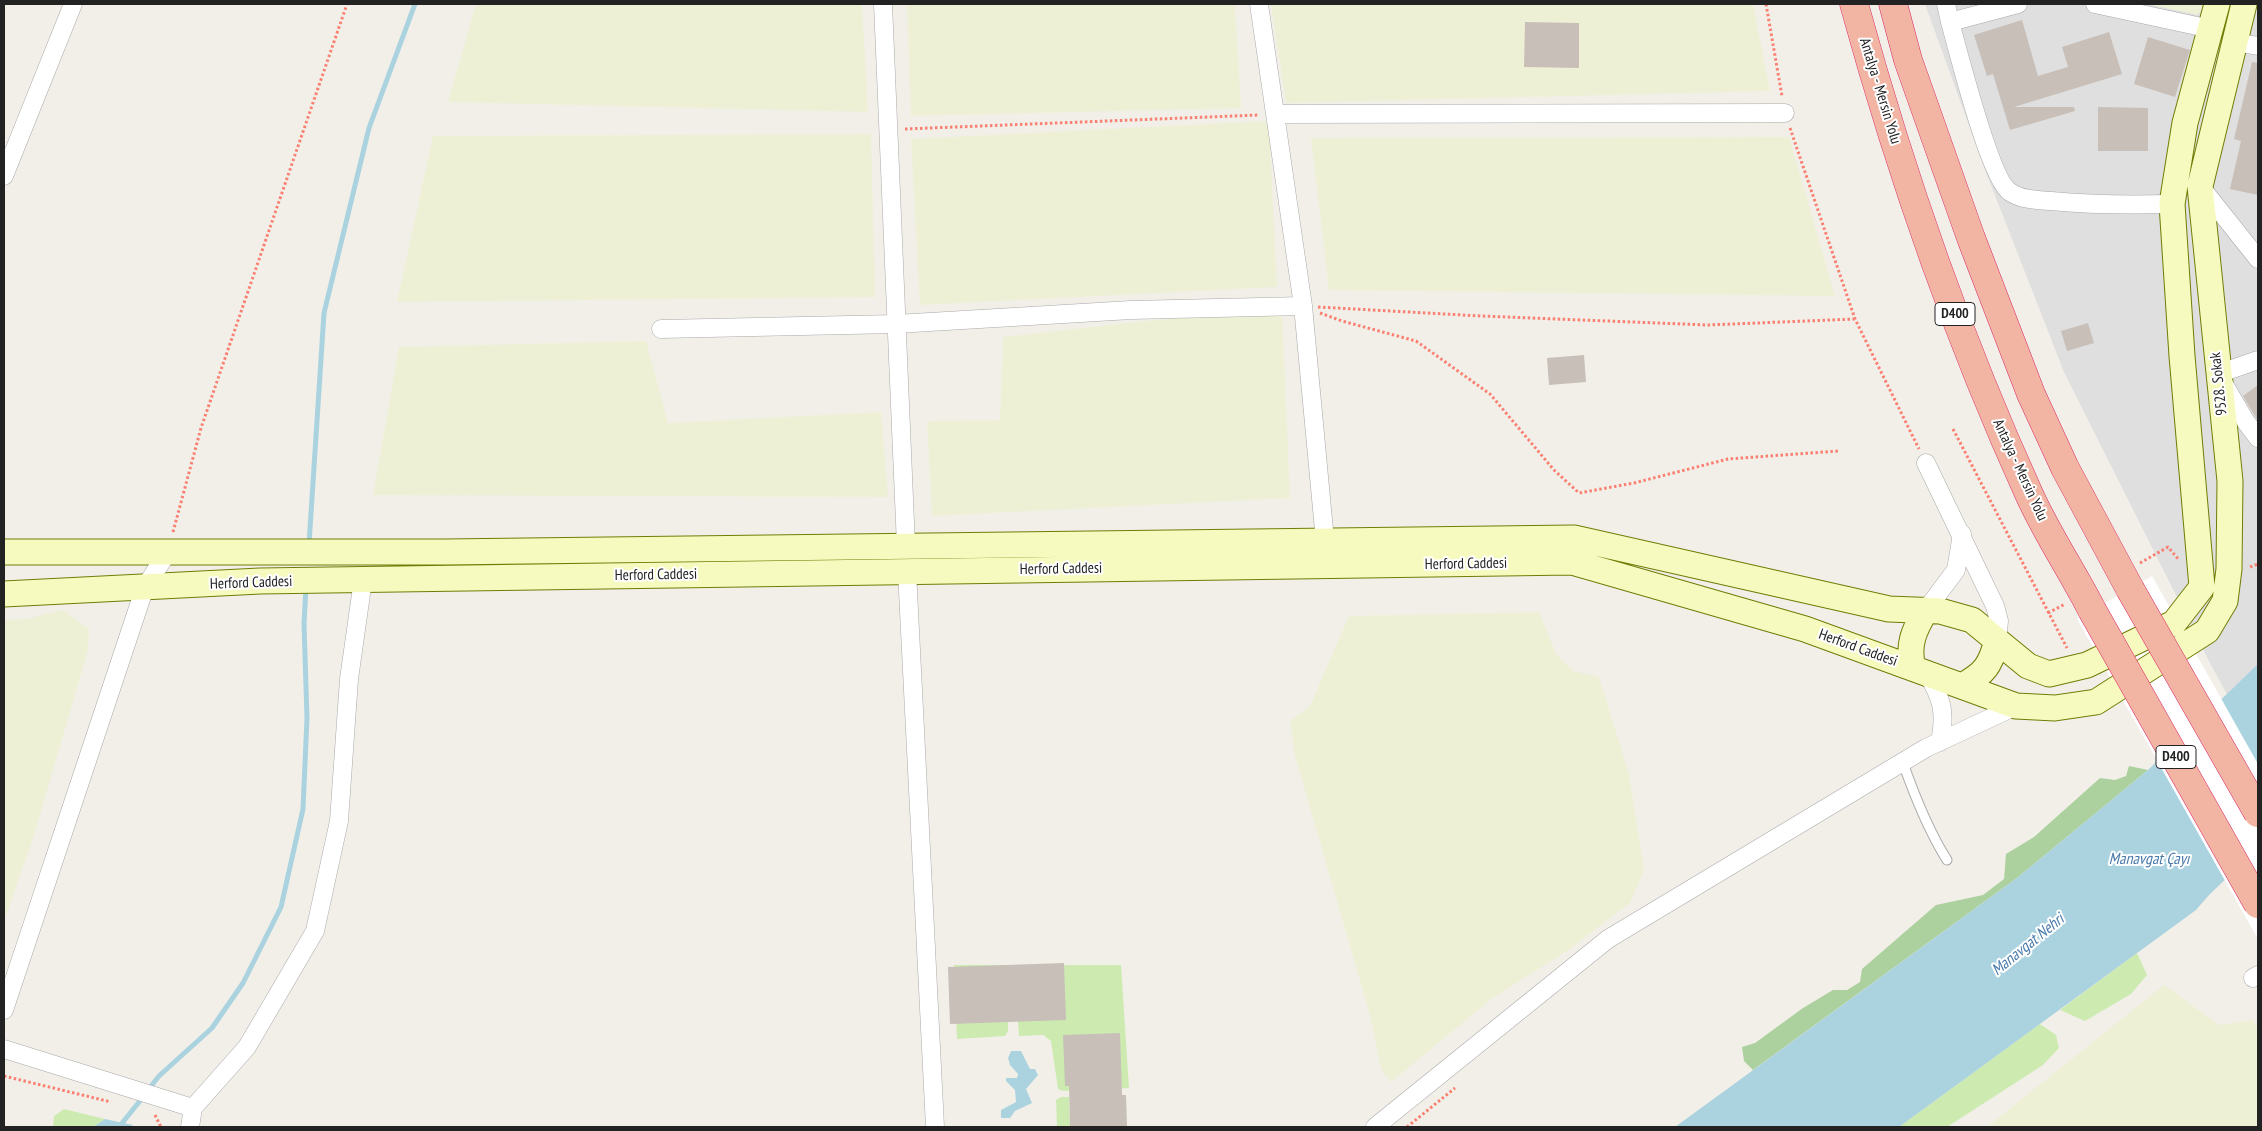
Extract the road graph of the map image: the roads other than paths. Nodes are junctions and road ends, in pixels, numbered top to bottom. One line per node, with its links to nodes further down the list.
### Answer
1 (73, 4): 16 (street)
2 (883, 4): 21 (street)
3 (1259, 4): 15 (street)
4 (1854, 4): 46 (highway, Antalya - Mersin Yolu / D400, bridge)
5 (1893, 4): 44 (highway, D400, bridge)
6 (1946, 4): 11 (street)
7 (2018, 4): 11 (street)
8 (2095, 4): 12 (street)
9 (2217, 4): 12 (main road)
10 (2244, 4): 13 (main road, 9528. Sokak)
11 (1950, 22): 18 (street)
12 (2210, 29): 18 (main road)
13 (2246, 44): 17 (main road, 9528. Sokak)
14 (1785, 113): 15 (street)
15 (1277, 114): 20 (street)
16 (4, 176)
17 (2200, 186): 19 (street); 24 (main road, 9528. Sokak)
18 (2172, 204): 37 (main road, Herford Caddesi)
19 (2258, 259)
20 (1303, 306): 21 (street); 28 (street)
21 (896, 324): 22 (street); 29 (street)
22 (661, 329)
23 (2258, 360): 24 (street)
24 (2218, 374): 25 (street); 40 (main road, 9528. Sokak)
25 (2258, 438)
26 (1926, 463): 27 (street)
27 (1962, 534): 36 (street); 37 (street)
28 (1325, 541): 29 (main road, Herford Caddesi); 36 (main road, Herford Caddesi)
29 (906, 546): 31 (main road, Herford Caddesi)
30 (4, 552): 31 (main road, Herford Caddesi)
31 (168, 552): 34 (street)
32 (907, 572): 33 (main road, Herford Caddesi); 38 (main road, Herford Caddesi); 51 (street)
33 (360, 580): 34 (main road, Herford Caddesi); 49 (street)
34 (145, 587): 35 (main road, Herford Caddesi); 47 (street)
35 (4, 594)
36 (1926, 610): 37 (main road, Herford Caddesi); 38 (main road)
37 (1997, 641): 39 (main road)
38 (1920, 671): 39 (main road, Herford Caddesi); 42 (street)
39 (1962, 686): 41 (main road, Herford Caddesi)
40 (2096, 702): 41 (main road, Herford Caddesi)
41 (2016, 706): 42 (street)
42 (1940, 742): 43 (street)
43 (1903, 763): 45 (lane); 52 (street)
44 (2258, 813)
45 (1947, 860)
46 (2258, 904)
47 (4, 1010)
48 (4, 1049): 49 (street)
49 (192, 1108): 50 (street)
50 (190, 1127)
51 (935, 1127)
52 (1375, 1127)

